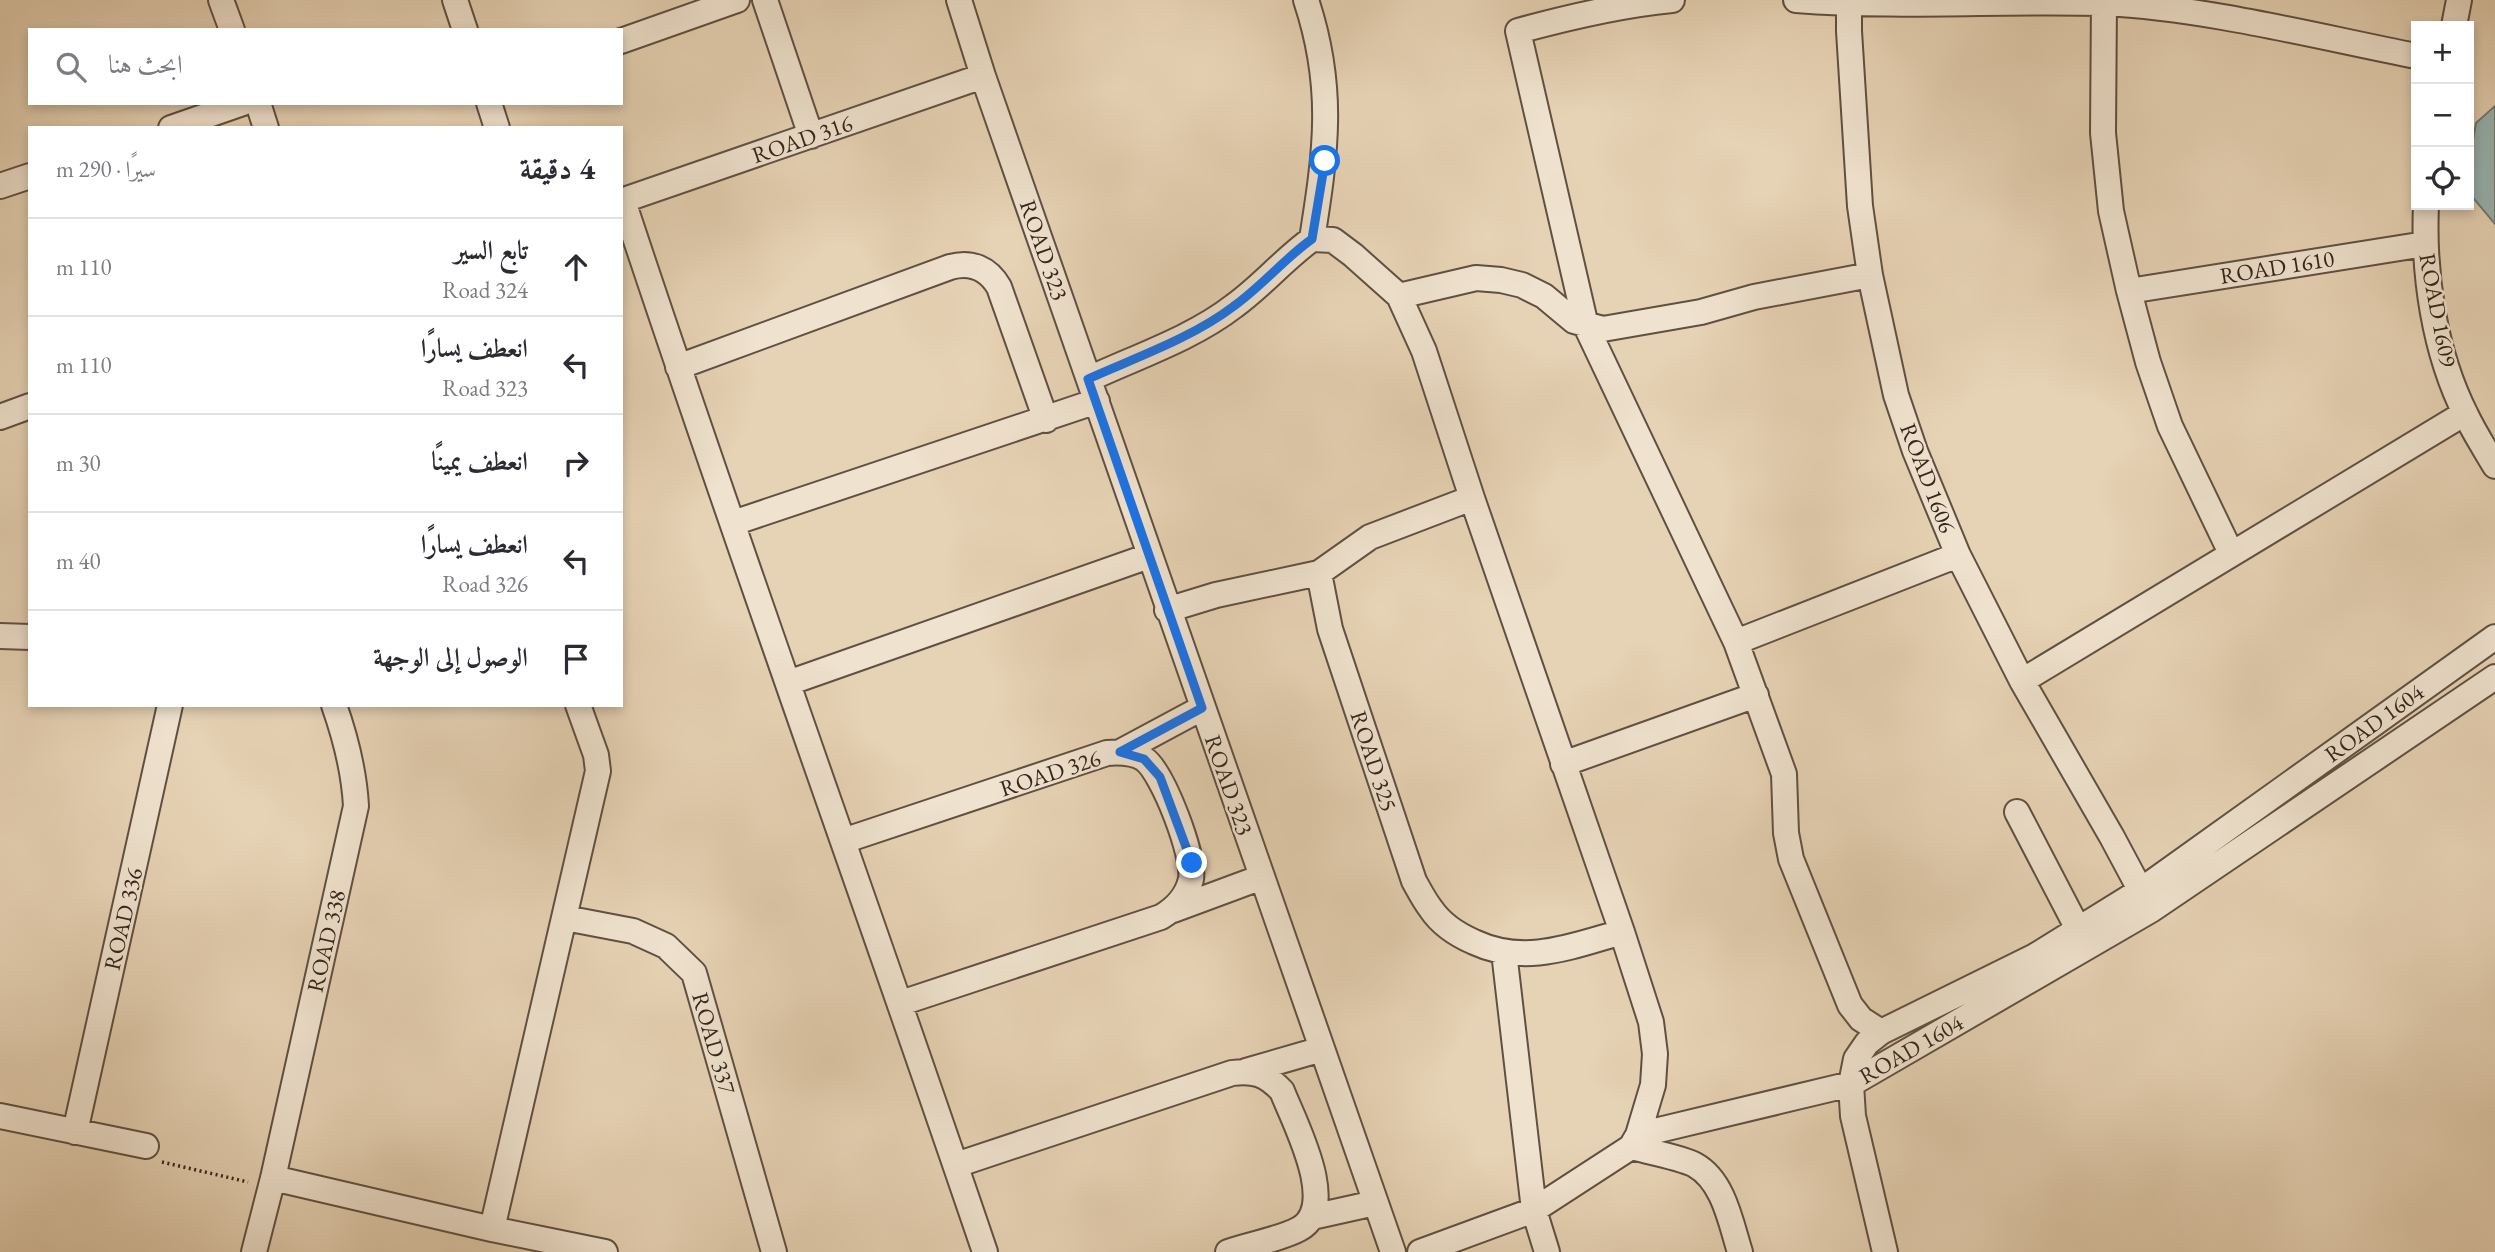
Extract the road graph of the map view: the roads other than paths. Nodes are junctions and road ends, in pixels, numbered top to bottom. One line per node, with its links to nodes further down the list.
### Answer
1 (221, 0): 13 (street)
2 (455, 0): 14 (street)
3 (737, 0): 15 (street)
4 (765, 0): 24 (street)
5 (959, 0): 17 (street, ROAD 323)
6 (1306, 0): 30 (street)
7 (1672, 0): 35 (street)
8 (1796, 0): 10 (street)
9 (2459, 0): 12 (street)
10 (1849, 2): 11 (street); 32 (street, ROAD 1606)
11 (2104, 2): 16 (street); 33 (street)
12 (2455, 21)
13 (231, 28)
14 (464, 28)
15 (623, 40)
16 (2411, 56)
17 (983, 76): 24 (street, ROAD 316); 37 (street, ROAD 323)
18 (237, 105): 21 (street)
19 (258, 105): 22 (street)
20 (490, 105): 23 (street)
21 (177, 126)
22 (265, 126)
23 (496, 126)
24 (811, 136): 27 (street, ROAD 316)
25 (28, 177): 26 (street)
26 (0, 186)
27 (623, 201)
28 (623, 204): 36 (street)
29 (2426, 210): 31 (street, ROAD 1609)
30 (1312, 239): 34 (street); 37 (street)
31 (2426, 244): 33 (street, ROAD 1610); 39 (street, ROAD 1609)
32 (1870, 275): 35 (street); 46 (street, ROAD 1606)
33 (2129, 291): 45 (street)
34 (1399, 296): 35 (street); 43 (street)
35 (1586, 326): 53 (street)
36 (678, 367): 41 (street); 44 (street)
37 (1093, 390): 41 (street); 47 (street, ROAD 323)
38 (28, 407): 40 (street)
39 (2465, 413): 42 (street); 45 (street)
40 (0, 416)
41 (1046, 420): 44 (street)
42 (2495, 466)
43 (1472, 498): 48 (street); 63 (street)
44 (733, 523): 56 (street)
45 (2231, 553): 55 (street)
46 (1958, 555): 53 (street); 55 (street, ROAD 1606)
47 (1149, 556): 49 (street, ROAD 323); 56 (street)
48 (1319, 573): 49 (street); 72 (street, ROAD 325)
49 (1167, 610): 61 (street, ROAD 323)
50 (0, 636): 51 (street)
51 (28, 636)
52 (2495, 637): 67 (street, ROAD 1604)
53 (1735, 642): 57 (street)
54 (2495, 677): 67 (street, ROAD 1604)
55 (2022, 681): 67 (street, ROAD 1606)
56 (788, 683): 65 (street)
57 (1755, 695): 63 (street); 74 (street)
58 (170, 707): 79 (street, ROAD 336)
59 (335, 707): 83 (street, ROAD 338)
60 (579, 707): 69 (street)
61 (1202, 708): 62 (street); 66 (street, ROAD 323)
62 (1120, 752): 65 (street, ROAD 326); 68 (street, ROAD 326)
63 (1563, 764): 71 (street)
64 (2017, 812): 70 (street)
65 (843, 841): 73 (street)
66 (1262, 877): 68 (street); 75 (street, ROAD 323)
67 (2146, 900): 70 (street, ROAD 1604); 77 (street, ROAD 1604)
68 (1172, 910): 73 (street)
69 (565, 918): 87 (street); 88 (street, ROAD 337)
70 (2078, 929): 74 (street, ROAD 1604)
71 (1622, 932): 72 (street, ROAD 325); 80 (street)
72 (1504, 952): 85 (street)
73 (901, 1003): 82 (street)
74 (1881, 1032): 77 (street, ROAD 1604)
75 (1322, 1049): 76 (street); 84 (street, ROAD 323)
76 (1246, 1071): 82 (street); 86 (street)
77 (1851, 1084): 80 (street); 97 (street)
78 (0, 1116): 79 (street)
79 (75, 1132): 81 (street)
80 (1635, 1141): 85 (street); 96 (street)
81 (146, 1146)
82 (956, 1166): 91 (street)
83 (272, 1183): 87 (street); 89 (street, ROAD 338)
84 (1375, 1203): 86 (street); 93 (street, ROAD 323)
85 (1534, 1210): 94 (street); 95 (street)
86 (1312, 1217): 92 (street)
87 (492, 1230): 90 (street)
88 (767, 1251)
89 (254, 1252)
90 (605, 1252)
91 (985, 1252)
92 (1228, 1252)
93 (1393, 1252)
94 (1420, 1252)
95 (1547, 1252)
96 (1740, 1252)
97 (1885, 1252)

